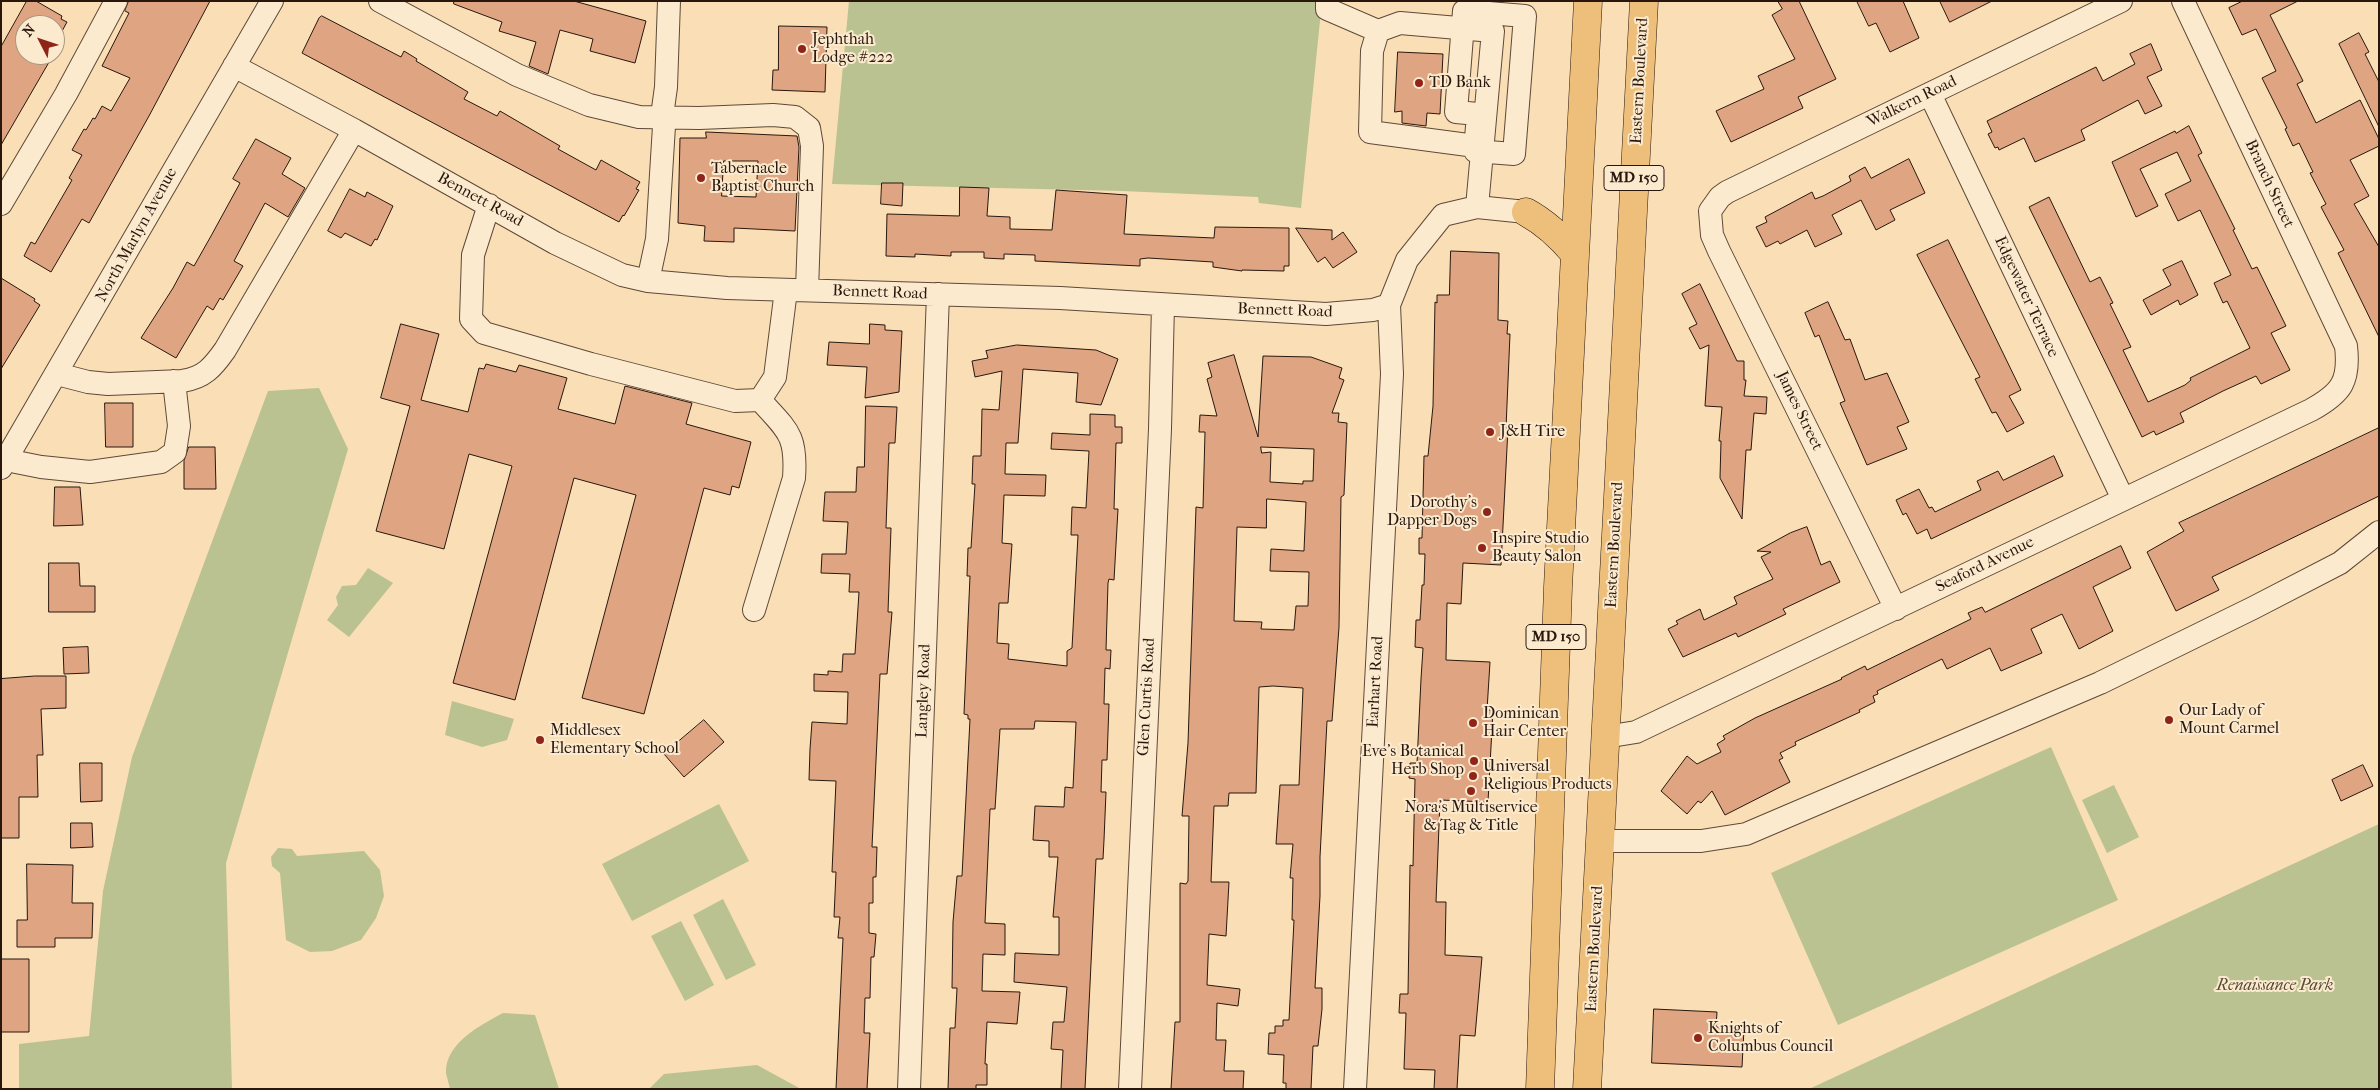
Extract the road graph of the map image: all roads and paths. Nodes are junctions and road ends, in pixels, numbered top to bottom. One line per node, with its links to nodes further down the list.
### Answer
1 (116, 1): 18 (street)
2 (272, 1): 12 (street, North Marlyn Avenue)
3 (380, 1): 14 (street)
4 (669, 1): 14 (street)
5 (1327, 1): 11 (street)
6 (1588, 1): 17 (main road, MD 150)
7 (1644, 1): 38 (main road, Eastern Boulevard / MD 150)
8 (2121, 1): 13 (street, Walkern Road)
9 (2183, 1): 29 (street, Branch Street)
10 (1462, 29): 10 (street); 11 (street); 16 (street)
11 (1378, 31): 16 (street)
12 (234, 66): 15 (street, Bennett Road); 30 (street, North Marlyn Avenue)
13 (1930, 94): 22 (street, Walkern Road); 34 (street, Edgewater Terrace)
14 (662, 116): 24 (street); 25 (street)
15 (354, 130): 19 (street, Bennett Road); 31 (street)
16 (1483, 147): 20 (street)
17 (1578, 185): 21 (main road); 23 (main road, MD 150)
18 (1, 204)
19 (489, 205): 24 (street, Bennett Road); 32 (street)
20 (1477, 207): 21 (street); 28 (street)
21 (1526, 212): 23 (main road)
22 (1710, 212): 36 (street, James Street)
23 (1575, 254): 43 (main road, MD 150)
24 (648, 281): 25 (street, Bennett Road)
25 (797, 290): 26 (street, Bennett Road); 32 (street)
26 (938, 294): 27 (street, Bennett Road); 40 (street, Langley Road)
27 (1163, 305): 28 (street, Bennett Road); 41 (street, Glen Curtis Road)
28 (1389, 305): 42 (street, Earhart Road)
29 (2348, 369): 34 (street, Seaford Avenue)
30 (57, 374): 31 (street); 33 (street, North Marlyn Avenue)
31 (174, 381): 33 (street)
32 (760, 400): 37 (street)
33 (4, 464)
34 (2122, 499): 36 (street, Seaford Avenue)
35 (2379, 532): 39 (street)
36 (1896, 608): 38 (street, Seaford Avenue)
37 (754, 610)
38 (1605, 737): 39 (main road, Eastern Boulevard / MD 150)
39 (1600, 841): 44 (main road, Eastern Boulevard / MD 150)
40 (909, 1089)
41 (1130, 1089)
42 (1355, 1089)
43 (1540, 1089)
44 (1587, 1089)

